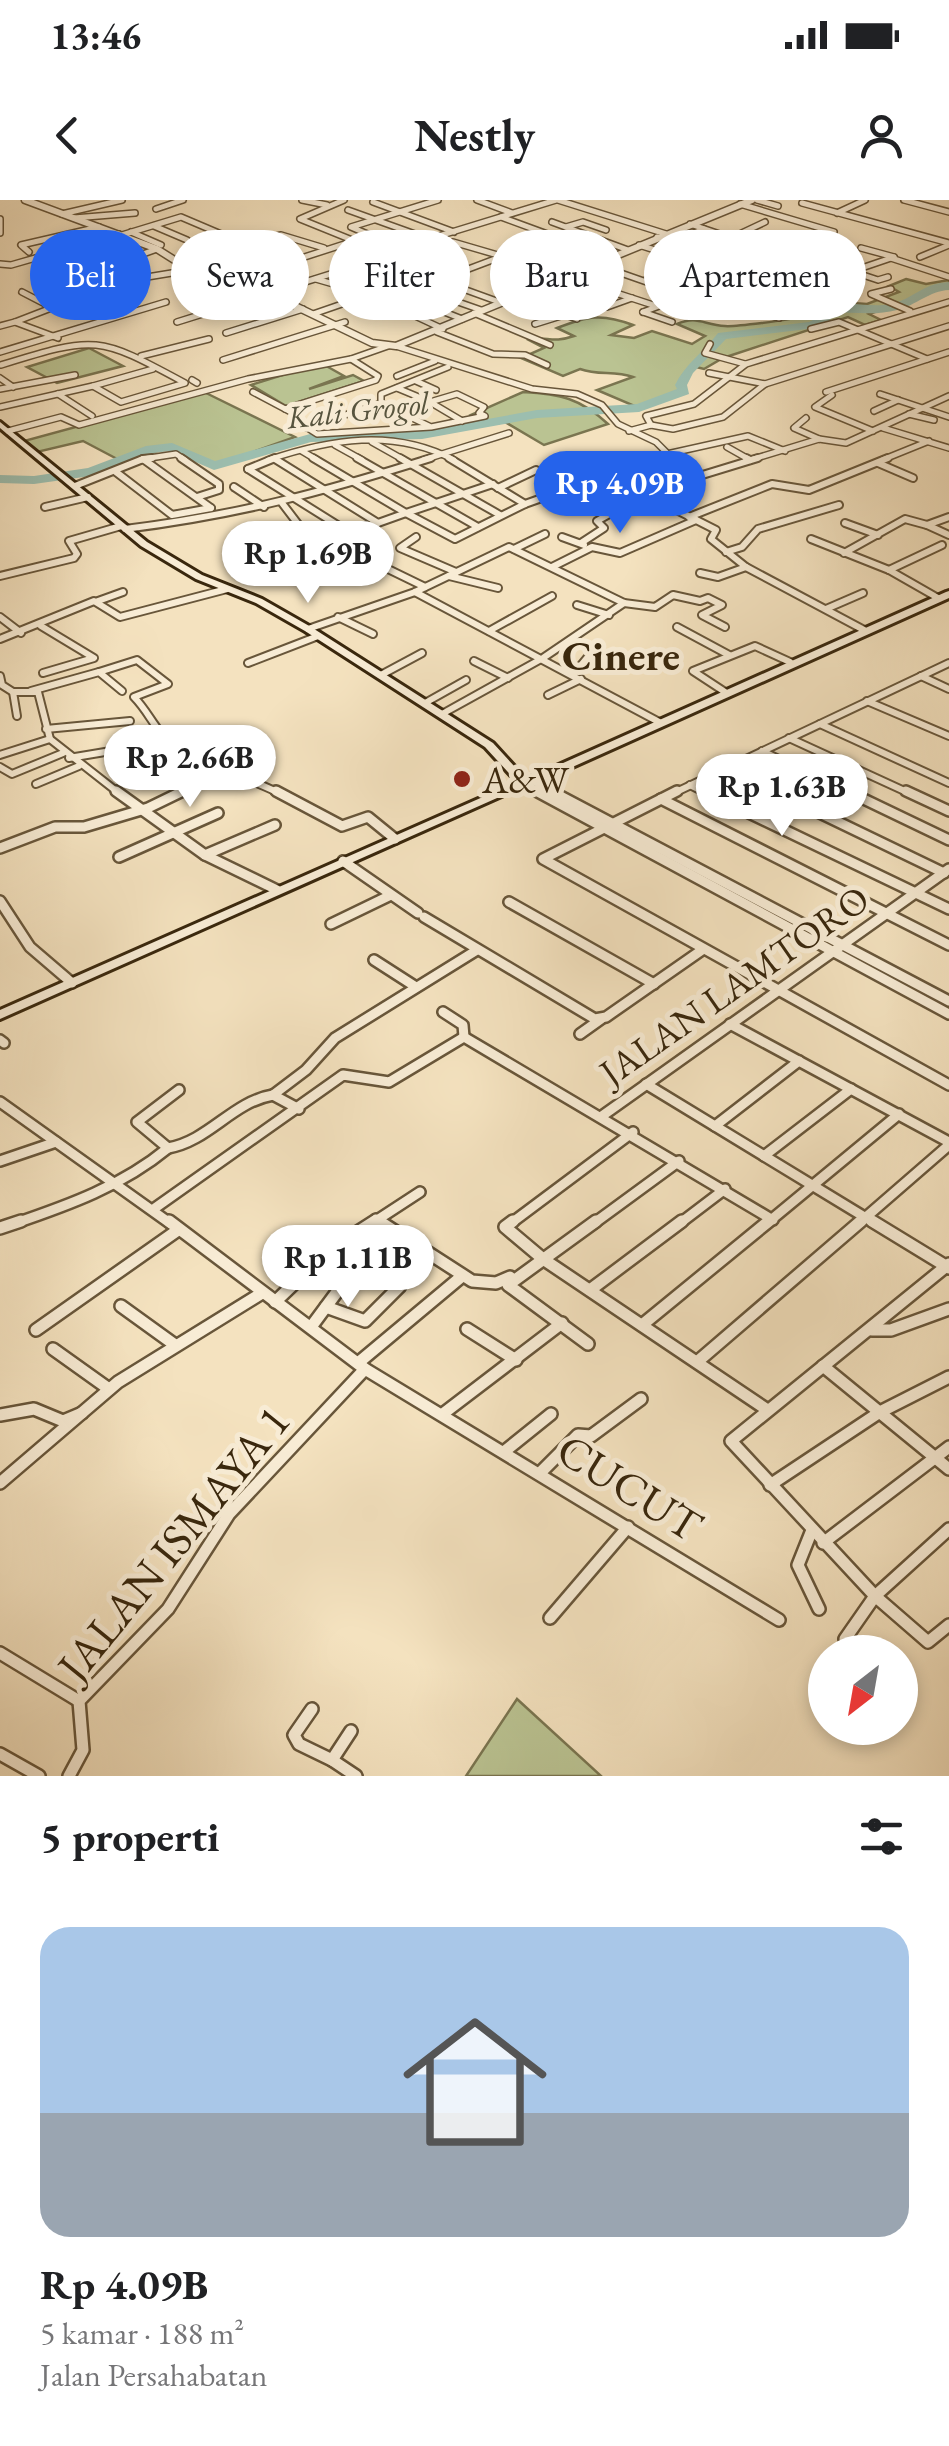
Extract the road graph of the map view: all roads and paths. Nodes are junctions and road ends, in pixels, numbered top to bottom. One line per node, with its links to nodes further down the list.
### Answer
1 (25, 200): 25 (street)
2 (122, 200): 25 (street)
3 (183, 200): 17 (street)
4 (302, 200): 15 (street)
5 (343, 200): 15 (street)
6 (438, 200): 19 (street)
7 (477, 200): 23 (street)
8 (557, 200): 23 (street); 49 (street)
9 (754, 200): 14 (street); 16 (street)
10 (807, 200): 24 (street)
11 (866, 200): 24 (street)
12 (904, 200): 20 (street)
13 (373, 202): 19 (street)
14 (740, 204): 34 (street); 53 (street)
15 (330, 206): 54 (street)
16 (778, 206)
17 (156, 209)
18 (348, 210): 29 (street)
19 (400, 212): 29 (street); 44 (street)
20 (949, 212)
21 (135, 213): 28 (street)
22 (192, 213): 26 (street)
23 (512, 213): 27 (street)
24 (837, 213): 61 (street)
25 (62, 214): 28 (street)
26 (181, 217): 35 (street); 41 (street)
27 (501, 217): 45 (street); 46 (street)
28 (74, 218): 36 (street)
29 (374, 219): 42 (street); 43 (street)
30 (0, 220): 56 (street)
31 (605, 220): 48 (street)
32 (552, 222): 37 (street)
33 (766, 222): 52 (street)
34 (690, 224): 38 (street); 50 (street)
35 (154, 226): 40 (street); 55 (street)
36 (100, 227): 39 (street); 70 (street)
37 (564, 228): 47 (street); 68 (street)
38 (704, 229): 51 (street)
39 (109, 230)
40 (139, 230)
41 (212, 230)
42 (356, 230)
43 (403, 230)
44 (449, 230)
45 (460, 230)
46 (536, 230)
47 (606, 230)
48 (644, 230)
49 (647, 230)
50 (675, 230)
51 (707, 230)
52 (749, 230)
53 (827, 230)
54 (329, 231)
55 (171, 233)
56 (0, 234)
57 (151, 243): 63 (street)
58 (644, 243): 62 (street)
59 (151, 244): 63 (street)
60 (309, 244): 66 (street)
61 (949, 244): 75 (street)
62 (639, 245): 64 (street); 68 (street)
63 (159, 247): 67 (street); 73 (street)
64 (644, 247)
65 (329, 248): 66 (street)
66 (326, 249): 72 (street)
67 (151, 250)
68 (628, 250): 71 (street)
69 (866, 250): 74 (street)
70 (29, 252)
71 (624, 252)
72 (309, 254)
73 (171, 256)
74 (892, 258): 78 (street); 79 (street)
75 (920, 258)
76 (30, 260): 77 (street)
77 (0, 264)
78 (866, 269)
79 (929, 271): 82 (street); 85 (street)
80 (624, 273): 88 (street)
81 (329, 274): 86 (street)
82 (918, 275)
83 (866, 276): 84 (street)
84 (888, 277)
85 (949, 277)
86 (314, 278): 87 (street); 89 (street)
87 (309, 280)
88 (644, 280)
89 (329, 282)
90 (891, 289): 105 (street)
91 (22, 292): 93 (street)
92 (624, 294): 94 (street)
93 (30, 296)
94 (632, 298): 95 (street); 97 (street)
95 (624, 300)
96 (166, 302): 99 (street)
97 (644, 302)
98 (949, 302): 105 (street)
99 (151, 306)
100 (329, 308): 106 (street)
101 (490, 308): 104 (street)
102 (470, 309): 104 (street)
103 (309, 312): 106 (street)
104 (478, 312): 108 (street); 137 (street)
105 (913, 312): 125 (street)
106 (313, 314): 122 (street)
107 (30, 316): 116 (street)
108 (470, 316)
109 (105, 320): 128 (street)
110 (186, 320): 117 (street)
111 (268, 320): 127 (street)
112 (419, 320): 126 (street)
113 (460, 320): 126 (street)
114 (548, 320): 120 (street)
115 (666, 320): 119 (street)
116 (16, 322): 121 (street); 128 (street)
117 (177, 322)
118 (345, 322): 122 (street)
119 (672, 322)
120 (535, 324)
121 (0, 326)
122 (330, 326): 132 (street); 141 (street)
123 (949, 326): 131 (street)
124 (811, 329): 125 (street)
125 (858, 330): 131 (street); 144 (street)
126 (440, 331): 132 (street); 137 (street)
127 (226, 333)
128 (49, 334): 129 (street); 134 (street)
129 (58, 338)
130 (710, 344): 144 (street)
131 (891, 344): 140 (street); 154 (street)
132 (392, 346): 139 (street); 142 (street)
133 (170, 348): 133 (street); 138 (street)
134 (0, 352)
135 (940, 354): 136 (street); 140 (street)
136 (949, 355)
137 (525, 356): 143 (street)
138 (144, 358): 145 (street); 147 (street)
139 (351, 359): 172 (street); 187 (street)
140 (927, 359): 162 (street)
141 (223, 360)
142 (435, 361): 146 (street); 150 (street)
143 (547, 364)
144 (746, 364): 151 (street)
145 (0, 366)
146 (449, 366): 153 (street); 171 (street)
147 (159, 369): 155 (street); 155 (street)
148 (709, 373): 151 (street)
149 (75, 375): 156 (street)
150 (397, 376)
151 (730, 377): 154 (street); 179 (street)
152 (0, 378): 156 (street)
153 (416, 382): 157 (street); 159 (street)
154 (765, 384): 186 (street)
155 (93, 386): 161 (street)
156 (13, 387): 158 (street)
157 (397, 388): 165 (street); 168 (street)
158 (0, 389)
159 (436, 390)
160 (252, 392): 172 (street)
161 (58, 394): 170 (street); 178 (street)
162 (829, 394): 193 (street)
163 (880, 394): 166 (street)
164 (949, 396): 167 (street)
165 (421, 398)
166 (898, 400): 173 (street); 175 (street)
167 (936, 401): 169 (street); 173 (street)
168 (381, 403): 176 (street); 188 (street)
169 (949, 406)
170 (0, 407)
171 (603, 407): 192 (street)
172 (285, 408): 180 (street)
173 (922, 408): 177 (street); 181 (street)
174 (638, 410): 179 (street)
175 (874, 411)
176 (352, 412): 185 (street); 190 (street)
177 (909, 414): 183 (street); 191 (street)
178 (92, 416)
179 (646, 416): 186 (street)
180 (295, 417): 189 (street)
181 (949, 417)
182 (806, 418): 197 (street)
183 (934, 420)
184 (462, 421): 184 (street); 188 (street)
185 (324, 422): 189 (street); 194 (street)
186 (651, 425): 192 (street)
187 (4, 427): 215 (main road)
188 (431, 427): 190 (street)
189 (306, 428): 194 (street)
190 (380, 428): 194 (street)
191 (883, 428): 193 (street); 198 (street)
192 (629, 431): 204 (street)
193 (873, 431): 197 (street)
194 (342, 432)
195 (509, 433): 205 (street)
196 (368, 440): 199 (street); 205 (street); 210 (street)
197 (819, 440): 203 (street)
198 (929, 441): 200 (street); 209 (street)
199 (335, 445): 202 (street); 213 (street)
200 (947, 445)
201 (727, 447): 208 (street)
202 (301, 451): 207 (street); 218 (street)
203 (785, 452): 204 (street); 208 (street)
204 (668, 454): 214 (street)
205 (440, 457): 210 (street); 219 (street)
206 (143, 459): 212 (street); 225 (street); 225 (street)
207 (275, 459): 221 (street); 226 (street)
208 (750, 460): 214 (street)
209 (878, 463): 217 (street); 236 (street)
210 (410, 465): 213 (street); 222 (street)
211 (536, 470): 219 (street)
212 (116, 472): 215 (street); 225 (street)
213 (384, 474): 218 (street); 228 (street)
214 (699, 474): 223 (street)
215 (67, 478): 224 (main road)
216 (598, 478): 229 (street)
217 (913, 478)
218 (355, 482): 221 (street); 233 (street)
219 (495, 486): 222 (street); 229 (street)
220 (234, 487): 232 (street)
221 (328, 490): 226 (street); 237 (street)
222 (465, 494): 228 (street); 234 (street)
223 (647, 496): 236 (street); 249 (street)
224 (88, 497): 231 (street); 241 (main road)
225 (196, 497)
226 (297, 500): 227 (street); 237 (street)
227 (282, 503): 232 (street); 248 (street)
228 (436, 503): 233 (street); 240 (street)
229 (525, 504): 234 (street)
230 (839, 505): 254 (street)
231 (45, 507)
232 (264, 507): 241 (street)
233 (406, 513): 237 (street); 240 (street)
234 (500, 514): 240 (street)
235 (949, 517): 239 (street)
236 (692, 519): 251 (street); 254 (street)
237 (378, 522)
238 (844, 522): 243 (street)
239 (927, 526): 243 (street); 244 (street)
240 (478, 527)
241 (123, 528): 261 (street); 265 (main road)
242 (545, 534): 252 (street)
243 (878, 535): 255 (street)
244 (949, 535)
245 (416, 537): 260 (street)
246 (562, 537): 249 (street)
247 (812, 539): 255 (street)
248 (335, 540)
249 (581, 544): 251 (street)
250 (942, 544): 258 (street)
251 (592, 548): 256 (street)
252 (514, 549): 256 (street); 260 (street)
253 (354, 552): 263 (street)
254 (726, 552): 257 (street)
255 (844, 553): 258 (street)
256 (552, 567): 273 (street)
257 (746, 567): 259 (street); 275 (street)
258 (889, 570): 262 (street)
259 (700, 573)
260 (453, 574): 263 (street); 266 (street)
261 (0, 576)
262 (904, 580): 264 (street); 271 (street)
263 (425, 587): 268 (street)
264 (889, 587)
265 (227, 588): 272 (street); 284 (main road)
266 (498, 588)
267 (124, 592): 272 (street)
268 (415, 592): 278 (street); 283 (street)
269 (863, 593): 275 (street)
270 (552, 596): 283 (street)
271 (944, 596): 282 (main road)
272 (98, 602): 279 (street)
273 (624, 603): 276 (street); 281 (street)
274 (577, 605): 276 (street)
275 (826, 609): 282 (street)
276 (609, 615): 292 (street)
277 (0, 617): 285 (street)
278 (338, 618): 284 (street); 286 (street)
279 (41, 626): 285 (street); 299 (street)
280 (677, 627): 291 (street)
281 (725, 627)
282 (864, 630): 295 (main road)
283 (489, 631): 289 (street)
284 (313, 632): 296 (street); 300 (main road)
285 (21, 634): 287 (street)
286 (373, 634)
287 (0, 639)
288 (533, 640): 289 (street)
289 (522, 647): 292 (street)
290 (422, 653): 300 (street)
291 (729, 656): 295 (street); 310 (street)
292 (543, 658): 302 (street); 303 (street)
293 (587, 658): 302 (street)
294 (474, 661): 303 (street)
295 (788, 661): 310 (main road)
296 (248, 663)
297 (949, 663): 301 (street)
298 (99, 672): 307 (street); 308 (street); 329 (street)
299 (43, 673)
300 (381, 675): 313 (main road)
301 (920, 676): 306 (street); 312 (street)
302 (577, 677): 311 (street); 317 (street)
303 (508, 678): 314 (street)
304 (466, 680): 313 (street)
305 (1, 682): 309 (street)
306 (949, 688)
307 (31, 691): 309 (street); 319 (street)
308 (122, 691)
309 (13, 692): 315 (street)
310 (725, 692): 317 (main road)
311 (548, 695)
312 (868, 701): 318 (street); 320 (street)
313 (424, 702): 314 (main road)
314 (442, 714): 330 (main road)
315 (17, 716)
316 (130, 721): 319 (street)
317 (659, 722): 330 (main road)
318 (819, 724): 321 (street); 331 (street)
319 (48, 734): 324 (street); 325 (street)
320 (949, 736)
321 (790, 738): 323 (street); 336 (street)
322 (153, 744): 324 (street)
323 (762, 751): 328 (street); 342 (street)
324 (66, 755): 326 (street); 327 (street)
325 (0, 756)
326 (79, 766): 332 (street); 335 (street)
327 (0, 767)
328 (726, 768): 333 (street); 347 (street)
329 (228, 769): 335 (street); 341 (street)
330 (528, 779): 339 (street); 341 (main road)
331 (949, 783)
332 (36, 784)
333 (690, 785): 334 (street); 349 (street)
334 (661, 799): 339 (street); 354 (street)
335 (138, 810): 340 (street); 343 (street)
336 (949, 812)
337 (218, 813): 340 (street)
338 (275, 825): 344 (street)
339 (604, 826): 356 (street); 359 (street); 360 (street)
340 (174, 834): 344 (street); 345 (street)
341 (395, 839): 346 (main road)
342 (949, 840)
343 (0, 848)
344 (205, 855): 348 (street)
345 (120, 857)
346 (343, 861): 348 (main road); 350 (street)
347 (947, 872): 349 (street, JALAN LAMTORO)
348 (277, 890): 362 (main road)
349 (916, 892): 353 (street); 354 (street, JALAN LAMTORO)
350 (391, 895): 355 (street); 358 (street)
351 (0, 900): 362 (street)
352 (509, 902): 363 (street)
353 (949, 909)
354 (887, 913): 356 (street, JALAN LAMTORO); 357 (street)
355 (331, 924)
356 (842, 945): 360 (street, JALAN LAMTORO); 366 (street)
357 (949, 945)
358 (477, 950): 364 (street); 370 (street)
359 (702, 950): 363 (street); 365 (street)
360 (832, 952): 365 (street, JALAN LAMTORO); 368 (street)
361 (374, 960): 364 (street)
362 (72, 983): 369 (main road)
363 (654, 984): 370 (street)
364 (416, 987): 379 (street)
365 (778, 991): 371 (street, JALAN LAMTORO); 376 (street)
366 (949, 1001)
367 (443, 1012): 373 (street)
368 (949, 1014)
369 (0, 1016)
370 (601, 1019): 372 (street)
371 (730, 1024): 374 (street); 375 (street, JALAN LAMTORO)
372 (580, 1034)
373 (464, 1038): 381 (street); 383 (street)
374 (799, 1061): 377 (street); 384 (street)
375 (646, 1084): 383 (street, JALAN LAMTORO); 384 (street)
376 (949, 1085)
377 (851, 1089): 382 (street); 389 (street)
378 (179, 1090): 388 (street)
379 (273, 1095): 381 (street); 388 (street)
380 (0, 1102): 386 (street, CUCUT)
381 (299, 1108): 396 (street)
382 (898, 1114): 387 (street); 393 (street)
383 (602, 1116): 385 (street)
384 (714, 1126): 389 (street)
385 (632, 1132): 391 (street); 402 (street)
386 (56, 1142): 390 (street); 392 (street, CUCUT)
387 (949, 1143): 398 (street)
388 (168, 1148): 392 (street)
389 (764, 1156): 393 (street)
390 (0, 1161)
391 (678, 1161): 394 (street); 402 (street)
392 (118, 1187): 396 (street, CUCUT); 400 (street)
393 (814, 1187): 398 (street); 399 (street)
394 (724, 1190): 399 (street); 408 (street)
395 (420, 1192): 397 (street)
396 (160, 1205): 401 (street, CUCUT)
397 (376, 1219): 405 (street); 410 (street)
398 (868, 1219): 403 (street); 424 (street)
399 (774, 1220): 415 (street)
400 (0, 1228)
401 (178, 1230): 409 (street, CUCUT); 418 (street)
402 (543, 1258): 406 (street); 408 (street)
403 (948, 1266): 419 (street)
404 (354, 1270): 412 (street)
405 (461, 1277): 406 (street); 425 (street, JALAN ISMAYA 1)
406 (517, 1278): 414 (street)
407 (400, 1286): 412 (street)
408 (590, 1290): 415 (street)
409 (262, 1293): 410 (street, CUCUT); 421 (street)
410 (275, 1302): 416 (street, CUCUT)
411 (121, 1306): 421 (street)
412 (326, 1307): 416 (street)
413 (949, 1309): 419 (street)
414 (562, 1323): 420 (street); 423 (street)
415 (642, 1325): 424 (street)
416 (310, 1327): 425 (street, CUCUT)
417 (467, 1329): 423 (street)
418 (36, 1330)
419 (872, 1330): 426 (street)
420 (588, 1344)
421 (174, 1345): 428 (street)
422 (53, 1349): 428 (street)
423 (516, 1360): 433 (street)
424 (697, 1362): 430 (street)
425 (362, 1366): 433 (street, CUCUT); 454 (street, JALAN ISMAYA 1)
426 (823, 1366): 430 (street); 431 (street)
427 (949, 1378): 431 (street)
428 (109, 1389): 432 (street)
429 (641, 1399): 440 (street)
430 (766, 1409): 442 (street)
431 (880, 1412): 438 (street); 442 (street)
432 (83, 1413): 435 (street); 441 (street)
433 (444, 1413): 437 (street, CUCUT)
434 (550, 1414): 437 (street)
435 (0, 1415)
436 (949, 1447): 438 (street)
437 (505, 1451): 440 (street, CUCUT)
438 (933, 1455): 439 (street); 446 (street)
439 (949, 1469)
440 (540, 1473): 443 (street, CUCUT)
441 (0, 1483)
442 (770, 1485): 445 (street)
443 (628, 1527): 449 (street); 450 (street, CUCUT)
444 (949, 1528): 447 (street)
445 (812, 1530): 446 (street); 448 (street)
446 (823, 1542): 447 (street)
447 (875, 1596): 451 (street); 452 (street)
448 (818, 1609)
449 (550, 1618)
450 (779, 1620)
451 (949, 1626)
452 (848, 1635)
453 (0, 1653): 454 (street)
454 (80, 1701): 460 (street, JALAN ISMAYA 1)
455 (312, 1709): 458 (street)
456 (351, 1731): 458 (street)
457 (0, 1754): 459 (street)
458 (332, 1760): 461 (street)
459 (39, 1776)
460 (69, 1776)
461 (356, 1776)

